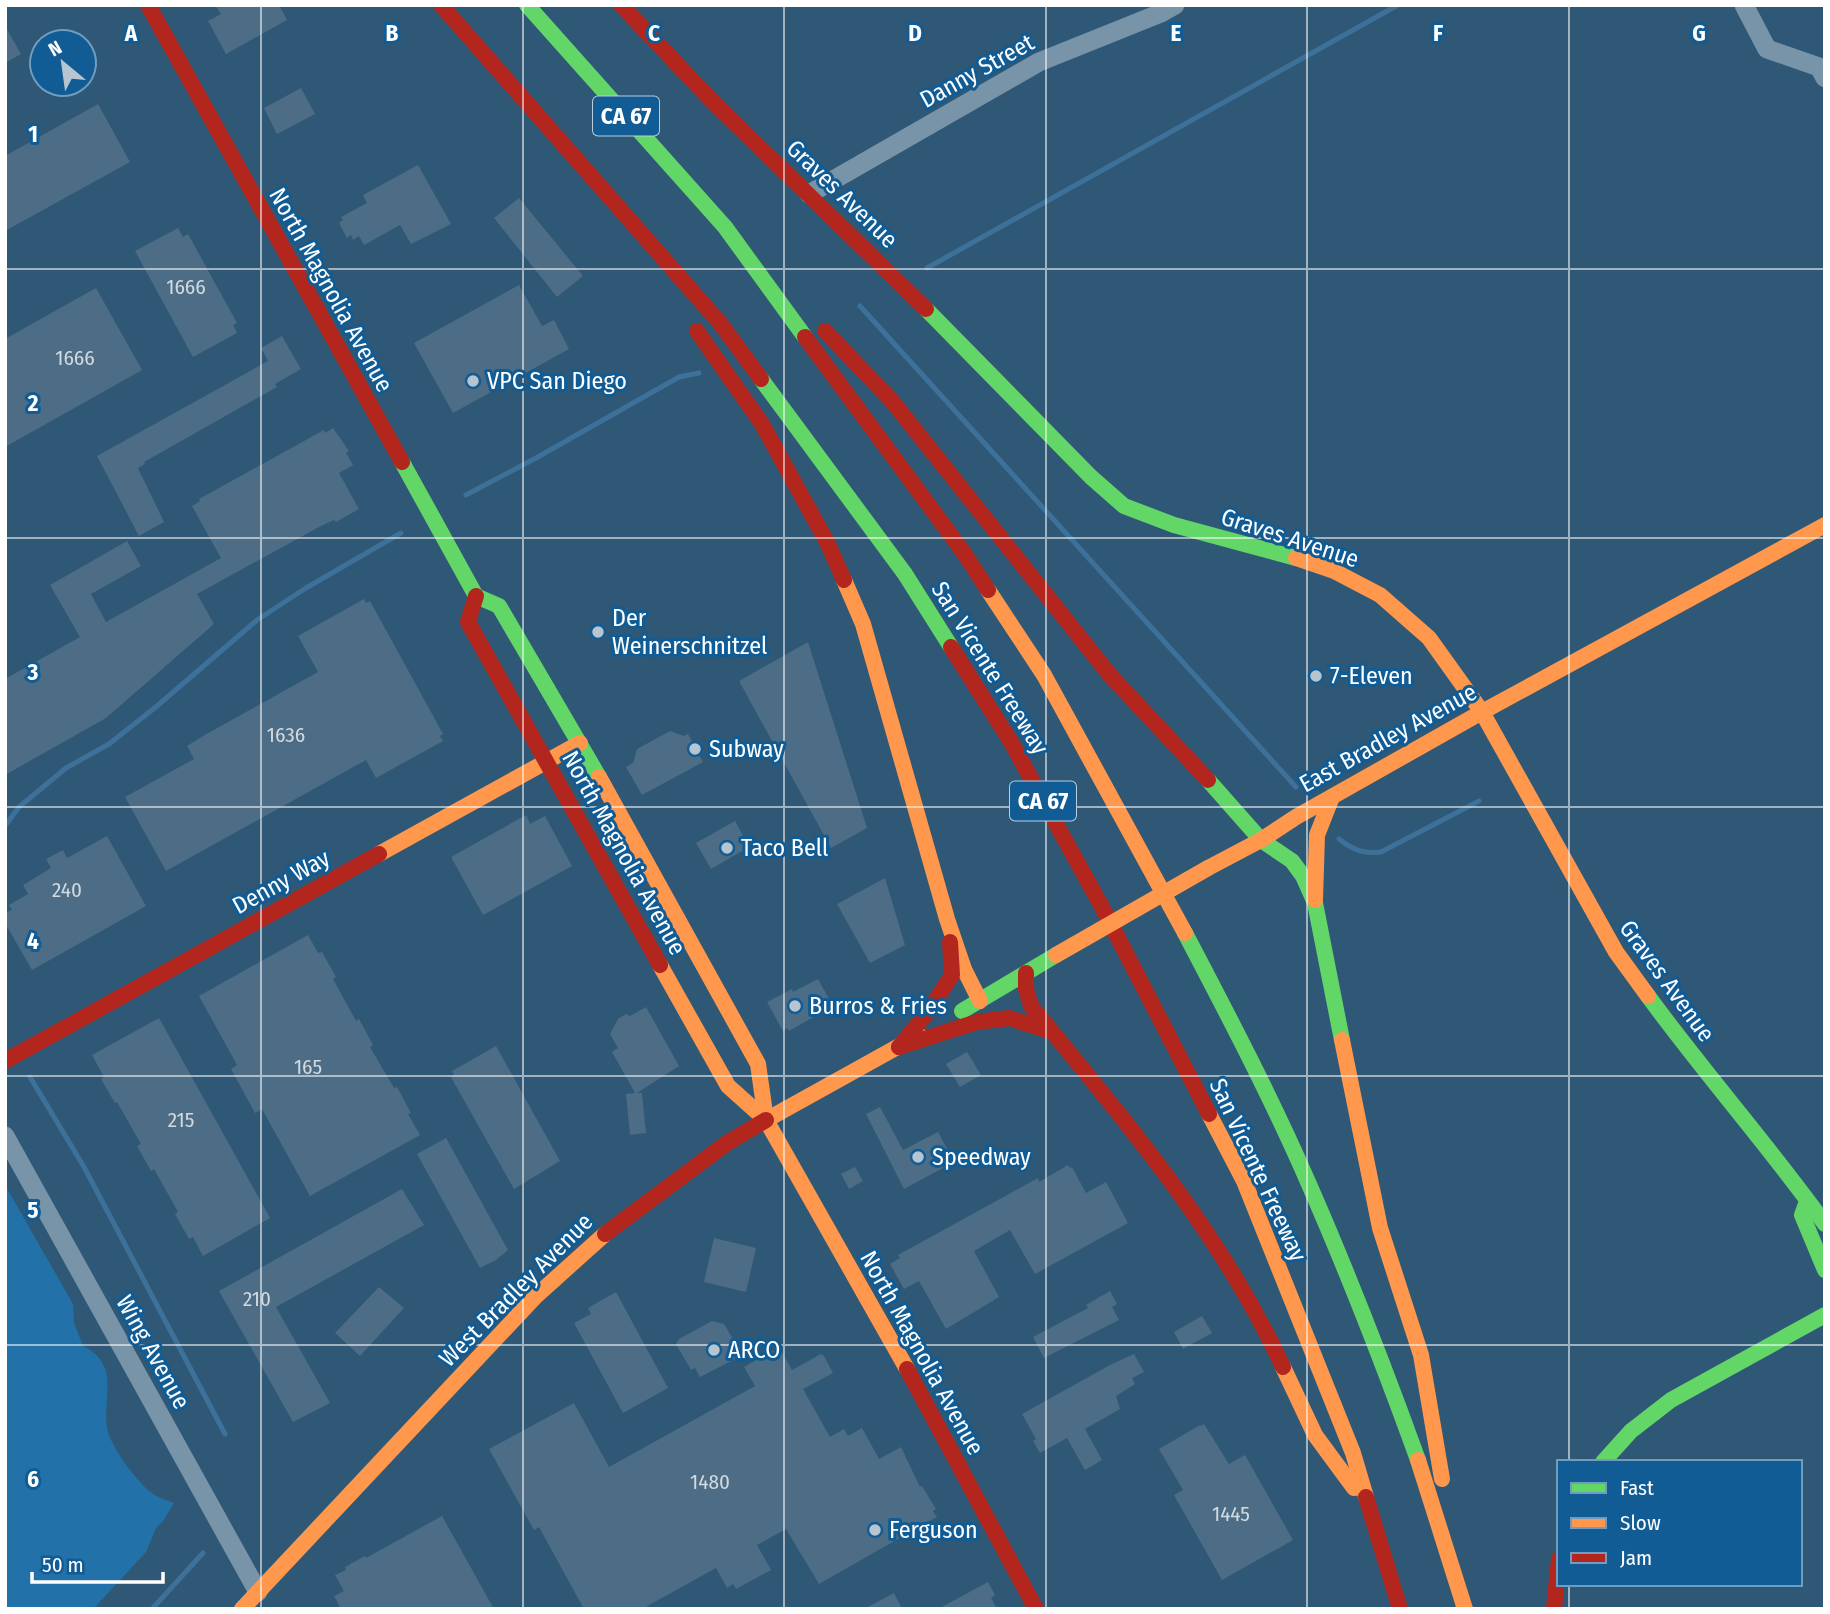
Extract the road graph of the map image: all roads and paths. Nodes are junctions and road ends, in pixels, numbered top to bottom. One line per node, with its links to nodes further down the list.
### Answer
1 (148, 5): 14 (main road, North Magnolia Avenue)
2 (441, 5): 8 (main road, San Vicente Freeway / CA 67)
3 (527, 5): 10 (main road, San Vicente Freeway / CA 67)
4 (621, 5): 9 (main road, Graves Avenue)
5 (1744, 5): 7 (street)
6 (1164, 8): 9 (street, Danny Street)
7 (1823, 71)
8 (586, 169): 11 (main road); 35 (main road, San Vicente Freeway / CA 67)
9 (809, 194): 15 (main road, Graves Avenue)
10 (725, 227): 19 (main road); 38 (main road, San Vicente Freeway / CA 67)
11 (670, 291)
12 (685, 314): 21 (main road)
13 (1825, 525): 15 (main road, East Bradley Avenue)
14 (476, 596): 16 (main road, North Magnolia Avenue); 17 (main road, North Magnolia Avenue)
15 (1482, 712): 18 (main road, East Bradley Avenue); 29 (main road, Graves Avenue)
16 (580, 743): 17 (main road, Denny Way); 27 (main road, North Magnolia Avenue)
17 (546, 761): 26 (main road, Denny Way); 27 (main road, North Magnolia Avenue)
18 (1332, 797): 19 (main road, East Bradley Avenue); 20 (main road)
19 (1261, 840): 20 (main road); 22 (main road, East Bradley Avenue, bridge)
20 (1315, 903): 38 (main road)
21 (947, 919): 23 (main road); 25 (main road)
22 (1026, 973): 23 (main road, East Bradley Avenue); 24 (main road)
23 (980, 1000): 25 (main road, West Bradley Avenue)
24 (1052, 1032): 25 (main road); 35 (main road)
25 (899, 1047): 27 (main road, West Bradley Avenue)
26 (5, 1061)
27 (766, 1120): 37 (main road, West Bradley Avenue); 40 (main road, North Magnolia Avenue)
28 (5, 1136): 37 (street, Wing Avenue)
29 (1808, 1198): 30 (main road, Graves Avenue); 31 (main road)
30 (1825, 1224)
31 (1825, 1270)
32 (1825, 1299): 33 (main road)
33 (1821, 1318): 34 (main road)
34 (1605, 1460)
35 (1370, 1510): 41 (main road, San Vicente Freeway / CA 67)
36 (1557, 1579): 42 (main road)
37 (258, 1592): 39 (main road, West Bradley Avenue)
38 (1463, 1601)
39 (242, 1609)
40 (1036, 1609)
41 (1400, 1609)
42 (1554, 1609)

